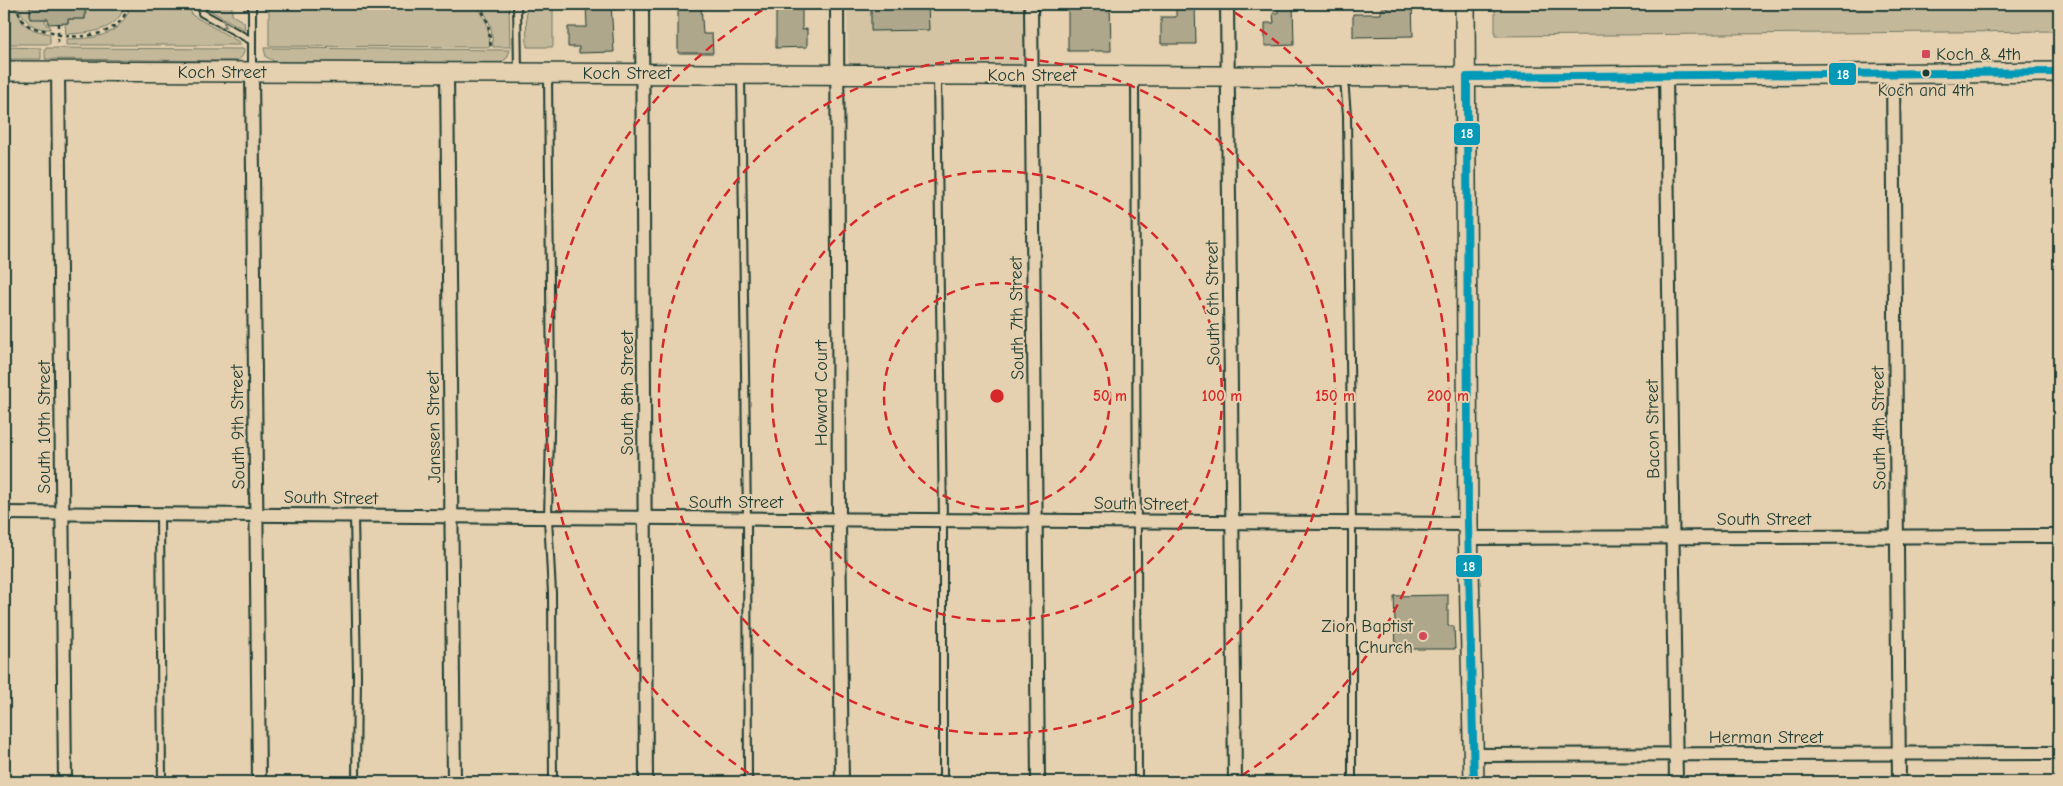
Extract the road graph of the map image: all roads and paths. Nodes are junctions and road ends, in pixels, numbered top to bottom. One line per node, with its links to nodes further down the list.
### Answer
1 (15, 4): 13 (path)
2 (128, 4): 13 (path)
3 (202, 4): 14 (lane, one-way to 14)
4 (252, 4): 14 (lane)
5 (479, 4): 16 (path)
6 (517, 4): 21 (lane)
7 (642, 4): 24 (street, South 8th Street)
8 (837, 4): 26 (street, Howard Court)
9 (1031, 4): 29 (street, South 7th Street)
10 (1227, 4): 31 (street, South 6th Street)
11 (1465, 4): 34 (street)
12 (58, 23): 13 (path)
13 (58, 34): 15 (path)
14 (252, 41): 19 (lane)
15 (58, 46)
16 (491, 48)
17 (4, 71): 18 (street, Koch Street)
18 (58, 72): 19 (street, Koch Street); 36 (street, South 10th Street)
19 (252, 72): 20 (street, Koch Street); 38 (street, South 9th Street)
20 (447, 72): 21 (street, Koch Street); 40 (street, Janssen Street)
21 (518, 72): 22 (street, Koch Street)
22 (548, 72): 24 (street, Koch Street); 41 (lane)
23 (2059, 72): 28 (street, Koch Street)
24 (643, 73): 25 (street, Koch Street); 42 (street, South 8th Street)
25 (741, 74): 26 (street, Koch Street); 43 (lane)
26 (838, 74): 27 (street, Koch Street); 44 (street, Howard Court)
27 (937, 74): 29 (street, Koch Street); 45 (lane)
28 (1893, 74): 33 (street, Koch Street); 51 (street, South 4th Street)
29 (1032, 75): 30 (street, Koch Street); 46 (street, South 7th Street)
30 (1135, 76): 31 (street, Koch Street); 47 (lane)
31 (1228, 76): 32 (street, Koch Street); 48 (street, South 6th Street)
32 (1344, 76): 34 (street, Koch Street); 49 (lane)
33 (1666, 76): 34 (street, Koch Street); 53 (street, Bacon Street)
34 (1467, 77): 50 (street)
35 (4, 513): 36 (street, South Street)
36 (62, 514): 37 (street, South Street); 58 (street, South 10th Street)
37 (160, 514): 38 (street, South Street); 59 (lane)
38 (256, 515): 39 (street, South Street); 60 (street, South 9th Street)
39 (354, 516): 40 (street, South Street); 61 (lane)
40 (452, 517): 41 (street, South Street); 62 (street, Janssen Street)
41 (548, 518): 42 (street, South Street); 63 (lane)
42 (645, 519): 43 (street, South Street); 64 (street, South 8th Street)
43 (747, 519): 44 (street, South Street); 65 (lane)
44 (839, 520): 45 (street, South Street); 66 (street, Howard Court)
45 (943, 521): 46 (street, South Street); 67 (lane)
46 (1036, 521): 47 (street, South Street); 68 (street, South 7th Street)
47 (1138, 522): 48 (street, South Street); 69 (lane)
48 (1233, 523): 49 (street, South Street); 70 (street, South 6th Street)
49 (1352, 523): 50 (street, South Street); 71 (lane)
50 (1468, 531): 53 (street, South Street); 57 (street)
51 (1897, 536): 52 (street, South Street); 53 (street, South Street); 56 (street, South 4th Street)
52 (2059, 536)
53 (1672, 538): 55 (street, Bacon Street)
54 (2059, 753): 56 (street, Herman Street)
55 (1676, 754): 56 (street, Herman Street); 57 (street, Herman Street); 73 (street, Bacon Street)
56 (1898, 754): 74 (street, South 4th Street)
57 (1474, 755): 72 (street)
58 (64, 782)
59 (162, 782)
60 (259, 782)
61 (356, 782)
62 (454, 782)
63 (553, 782)
64 (646, 782)
65 (748, 782)
66 (842, 782)
67 (943, 782)
68 (1038, 782)
69 (1138, 782)
70 (1235, 782)
71 (1352, 782)
72 (1474, 782)
73 (1676, 782)
74 (1899, 782)

